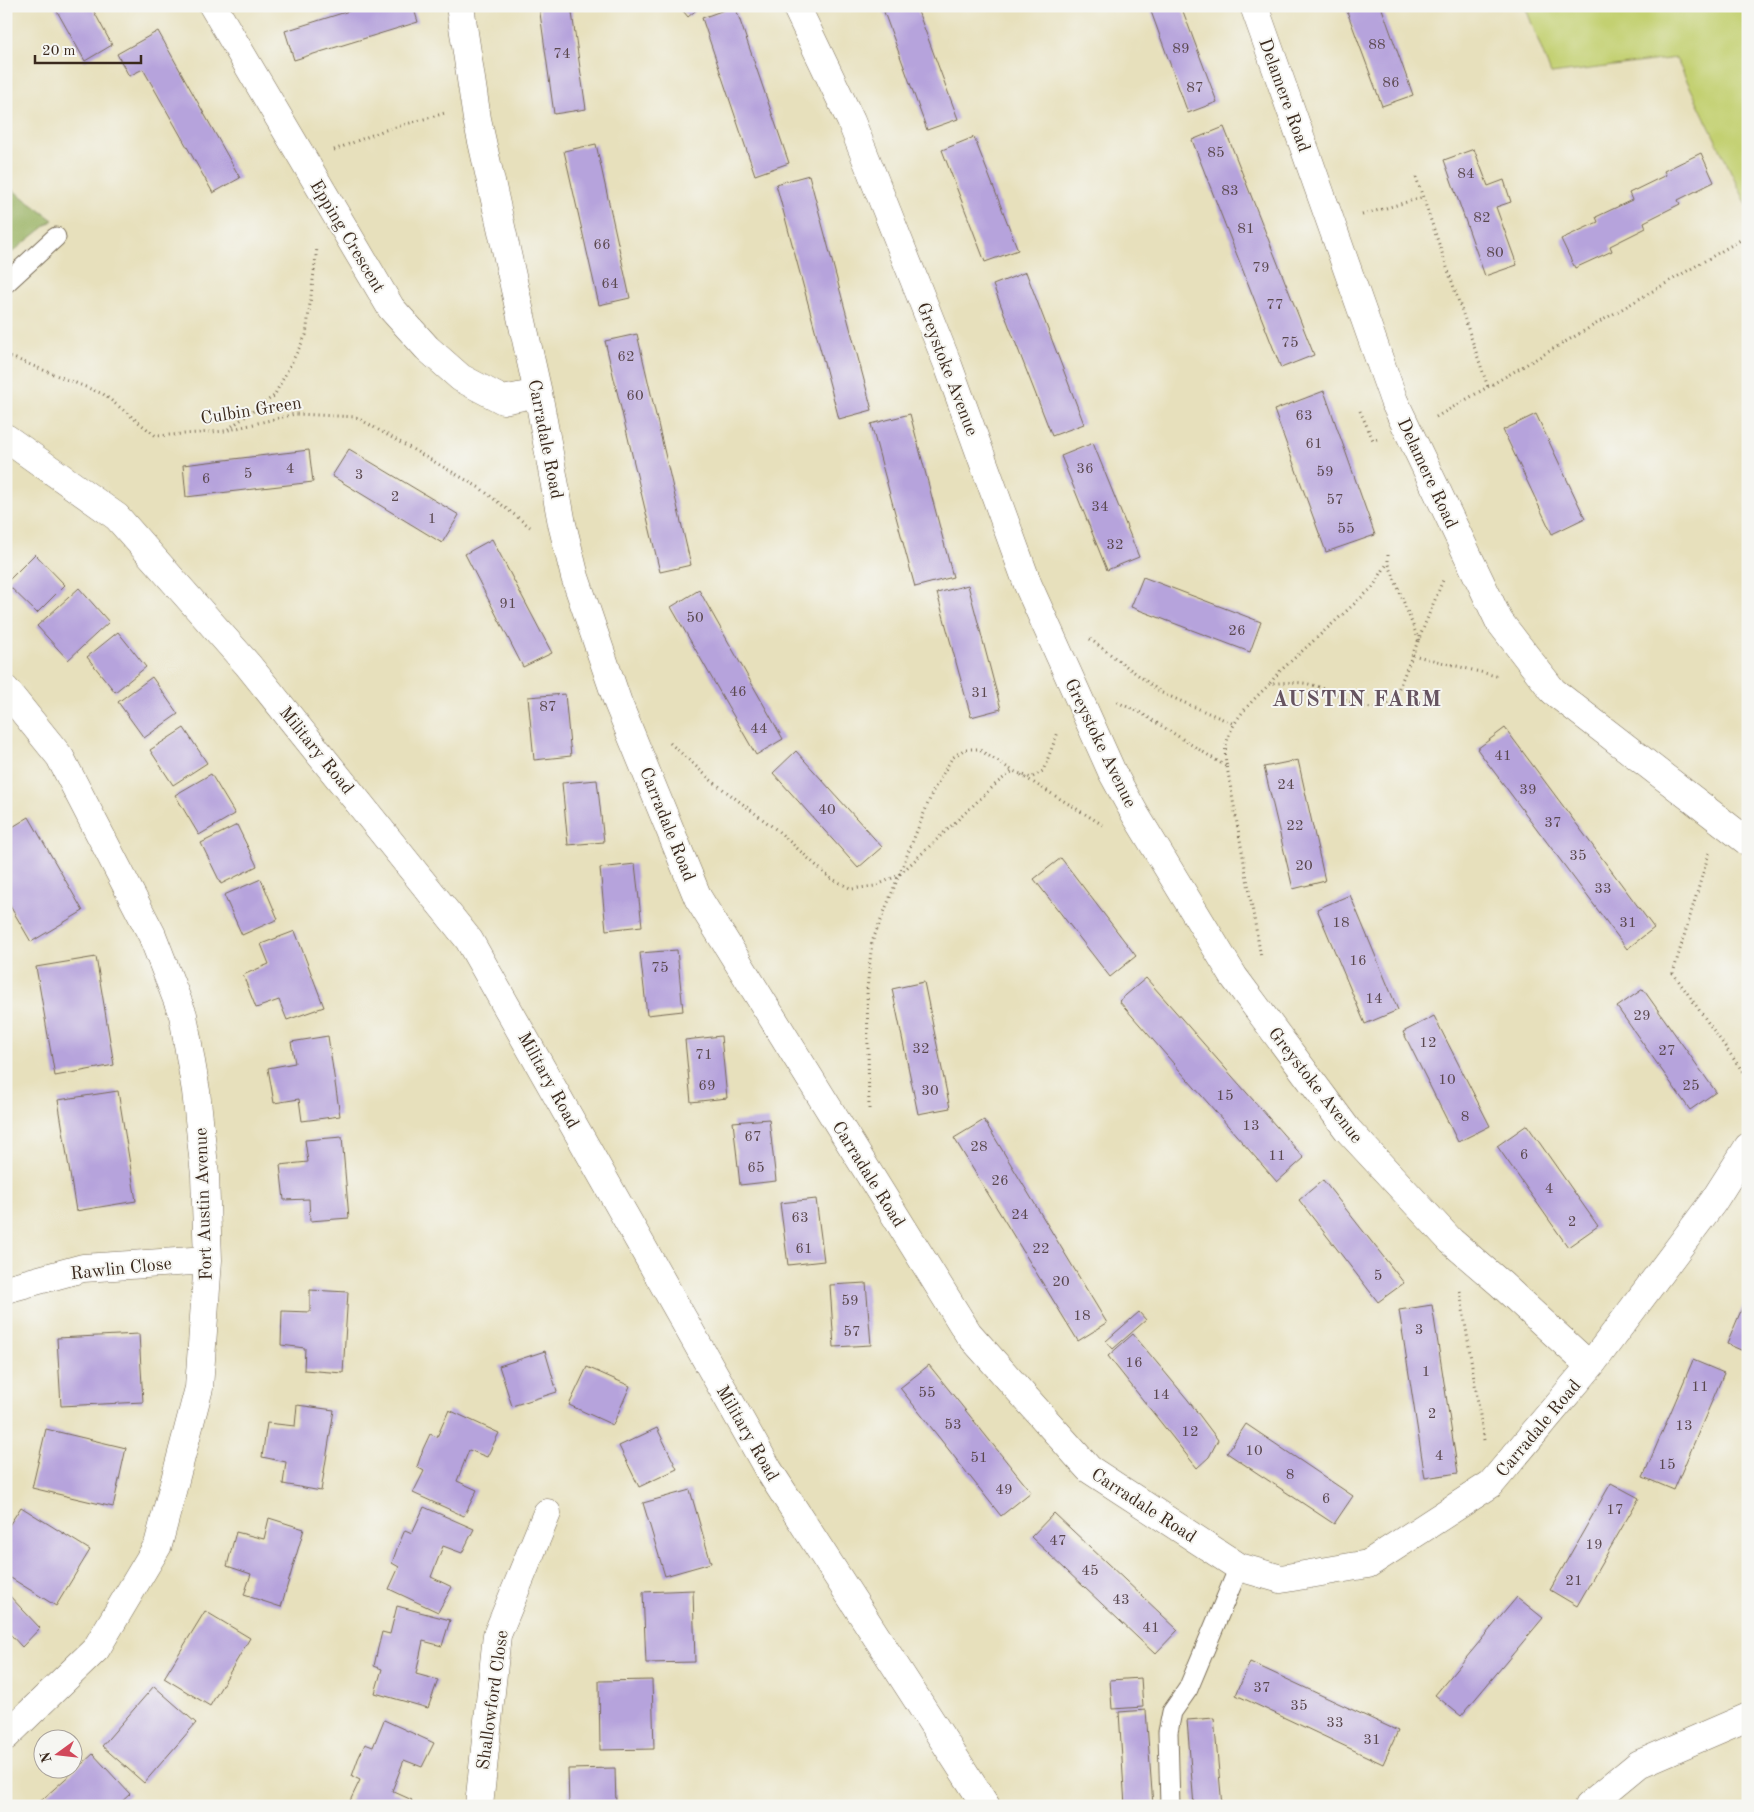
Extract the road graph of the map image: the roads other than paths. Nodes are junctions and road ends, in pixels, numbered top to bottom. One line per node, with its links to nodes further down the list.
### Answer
1 (213, 6): 7 (street, Epping Crescent)
2 (460, 6): 7 (street, Carradale Road)
3 (796, 6): 14 (street, Greystoke Avenue)
4 (1254, 6): 10 (street, Delamere Road)
5 (56, 237): 6 (lane)
6 (6, 283)
7 (538, 393): 16 (street, Carradale Road)
8 (6, 438): 20 (street, Military Road)
9 (6, 690): 12 (street, Fort Austin Avenue)
10 (1748, 842)
11 (1745, 1159): 14 (street, Carradale Road)
12 (208, 1260): 13 (street, Rawlin Close); 18 (street, Fort Austin Avenue)
13 (6, 1289)
14 (1590, 1366): 16 (street, Carradale Road)
15 (547, 1513): 19 (street, Shallowford Close)
16 (1239, 1567): 21 (lane)
17 (1748, 1717): 22 (street)
18 (6, 1736)
19 (479, 1806)
20 (986, 1806)
21 (1170, 1806)
22 (1588, 1806)

